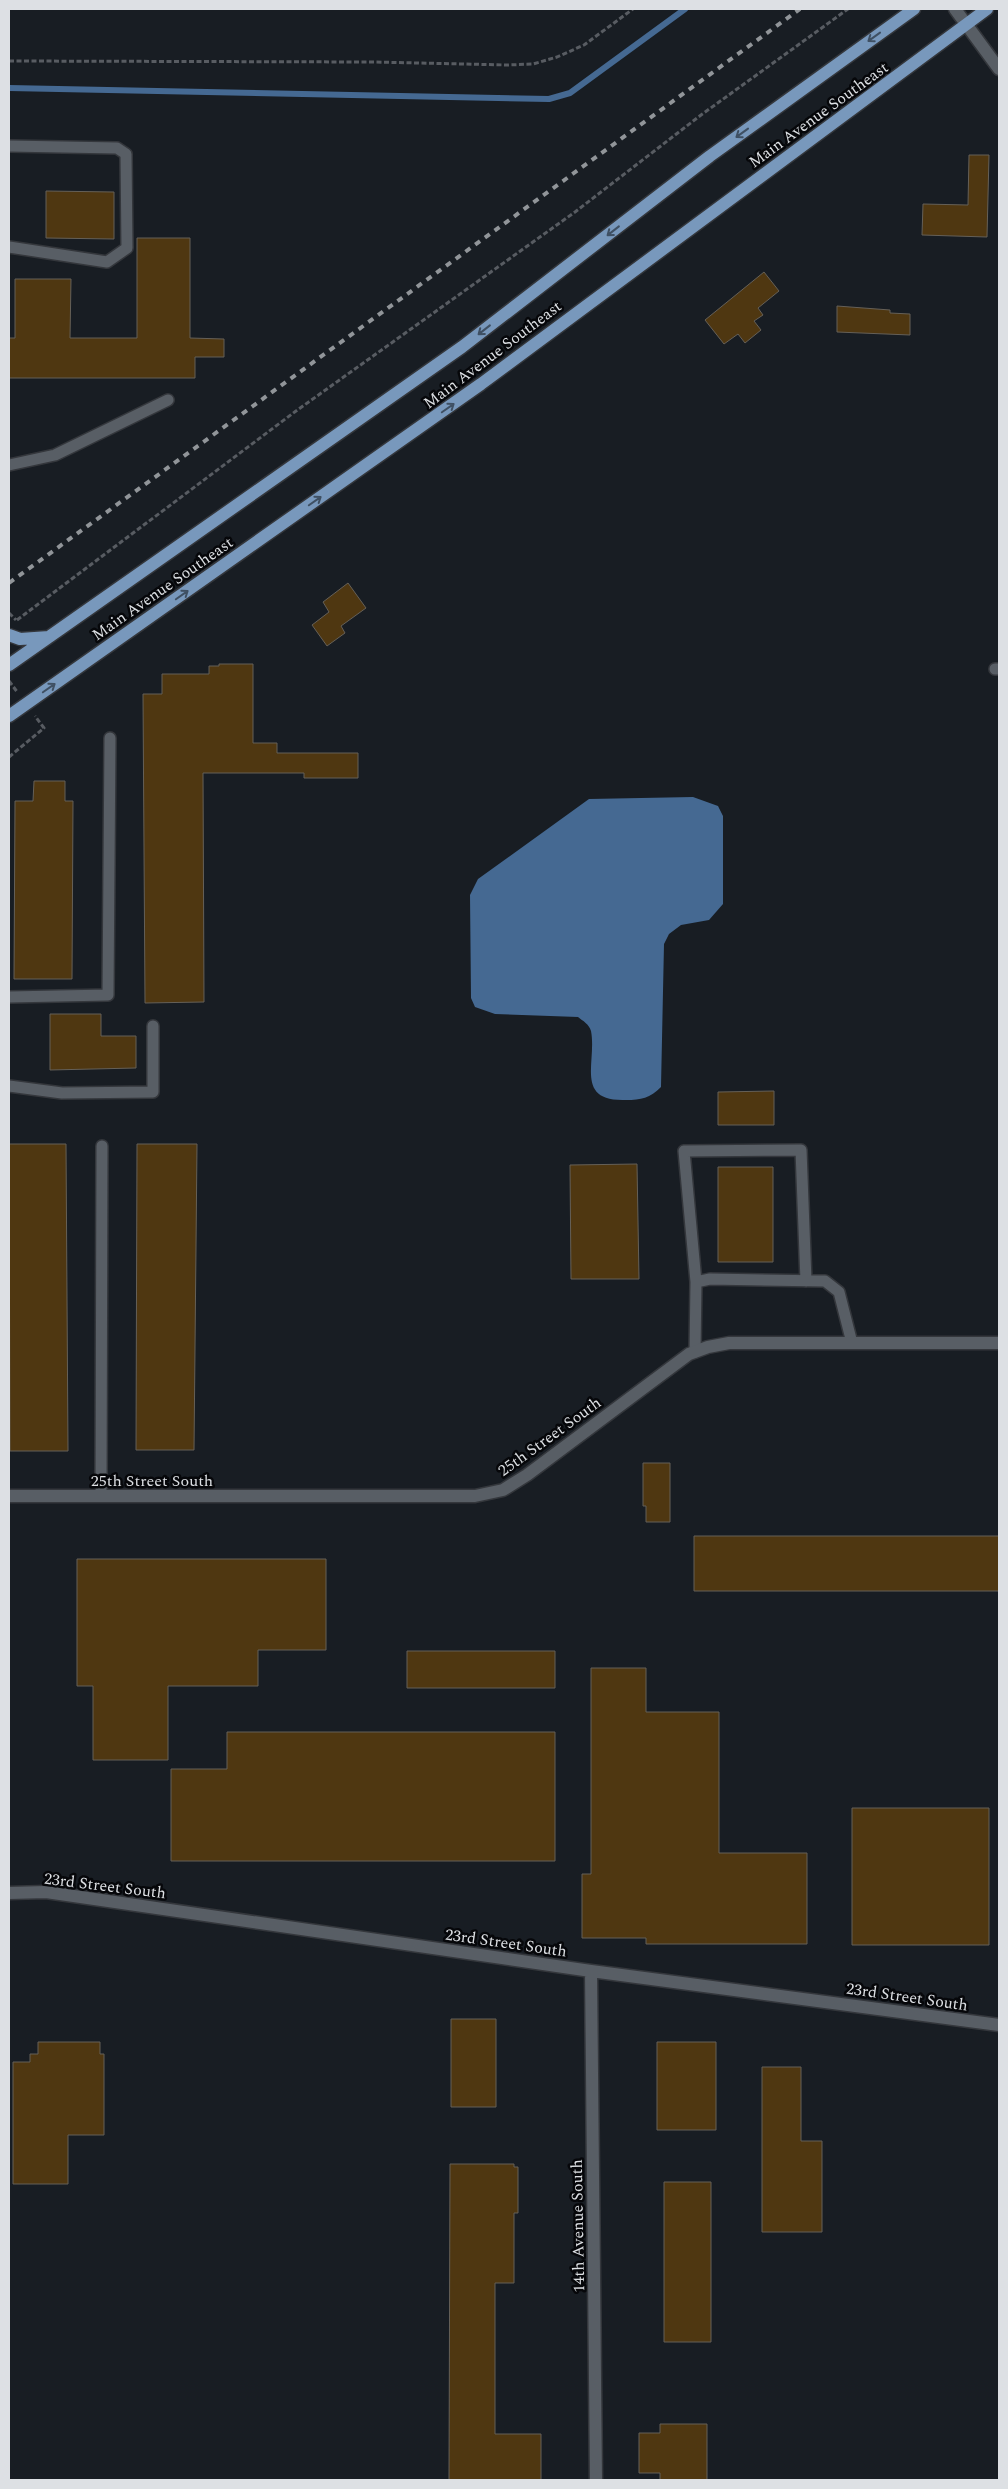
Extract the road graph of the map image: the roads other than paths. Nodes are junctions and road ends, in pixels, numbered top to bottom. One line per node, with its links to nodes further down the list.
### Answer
1 (914, 9): 11 (main road, Main Avenue Southeast, one-way to 11)
2 (955, 9): 4 (street)
3 (987, 9): 4 (main road, Main Avenue Southeast)
4 (967, 24): 5 (street); 13 (main road, Main Avenue Southeast, one-way to 4)
5 (999, 69)
6 (9, 146): 7 (lane)
7 (9, 246)
8 (168, 400): 9 (lane)
9 (9, 466)
10 (9, 635): 11 (main road)
11 (49, 637): 12 (main road, Main Avenue Southeast)
12 (9, 665)
13 (9, 716)
14 (110, 738): 15 (lane)
15 (9, 997)
16 (153, 1026): 17 (lane)
17 (9, 1086)
18 (102, 1146): 25 (lane)
19 (806, 1280): 20 (lane); 20 (lane); 21 (lane)
20 (696, 1282): 23 (lane)
21 (852, 1343): 22 (street, 25th Street South); 23 (street, 25th Street South)
22 (999, 1343)
23 (695, 1352): 25 (street, 25th Street South)
24 (9, 1496): 25 (street, 25th Street South)
25 (101, 1496)
26 (9, 1893): 27 (street, 23rd Street South)
27 (591, 1971): 28 (street, 23rd Street South); 29 (street, 14th Avenue South)
28 (999, 2025)
29 (596, 2480)

